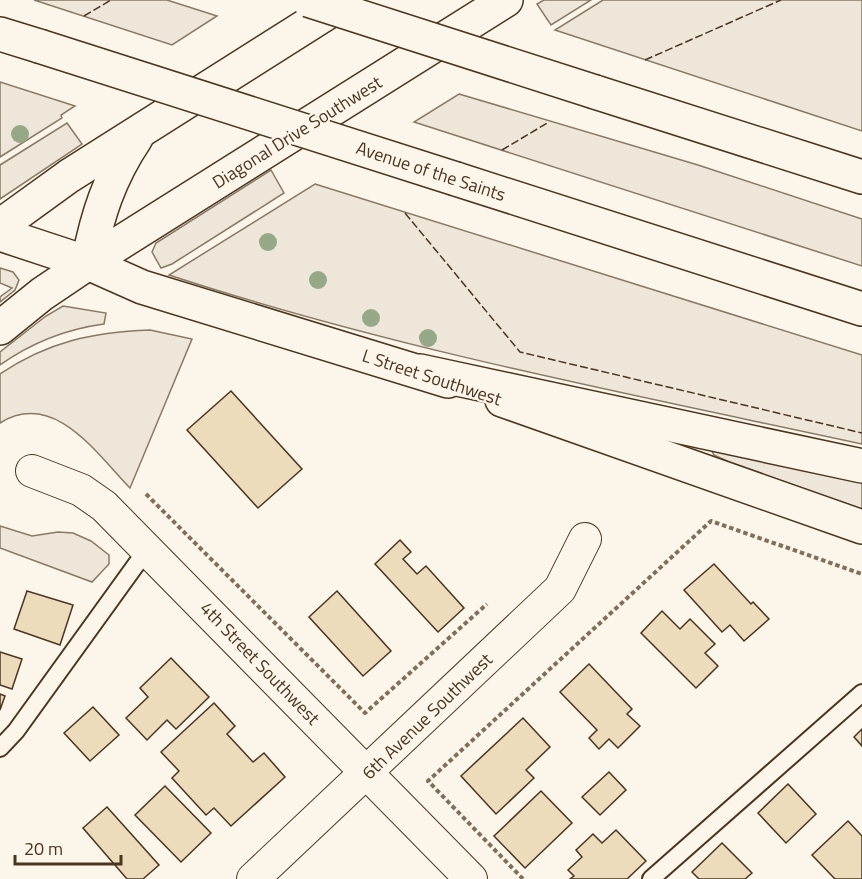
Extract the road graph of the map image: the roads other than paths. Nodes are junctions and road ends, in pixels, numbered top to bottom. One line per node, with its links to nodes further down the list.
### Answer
1 (308, 0): 6 (main road, bridge)
2 (346, 0): 5 (main road)
3 (506, 0): 9 (main road, Diagonal Drive Southwest)
4 (0, 34): 10 (main road, Avenue of the Saints, bridge)
5 (141, 130): 7 (main road); 9 (main road)
6 (862, 177)
7 (0, 226)
8 (0, 234): 9 (main road, L Street Southwest)
9 (88, 263): 11 (main road, Diagonal Drive Southwest); 12 (main road, L Street Southwest)
10 (862, 309)
11 (0, 328)
12 (420, 371): 13 (main road); 15 (main road, L Street Southwest)
13 (862, 466)
14 (32, 471): 17 (street, 4th Street Southwest)
15 (862, 527)
16 (585, 539): 20 (street, 6th Avenue Southwest)
17 (148, 548): 19 (lane); 20 (street, 4th Street Southwest)
18 (862, 693): 23 (lane)
19 (0, 748)
20 (368, 773): 21 (street, 6th Avenue Southwest); 22 (street, 4th Street Southwest)
21 (253, 879)
22 (471, 879)
23 (651, 879)

